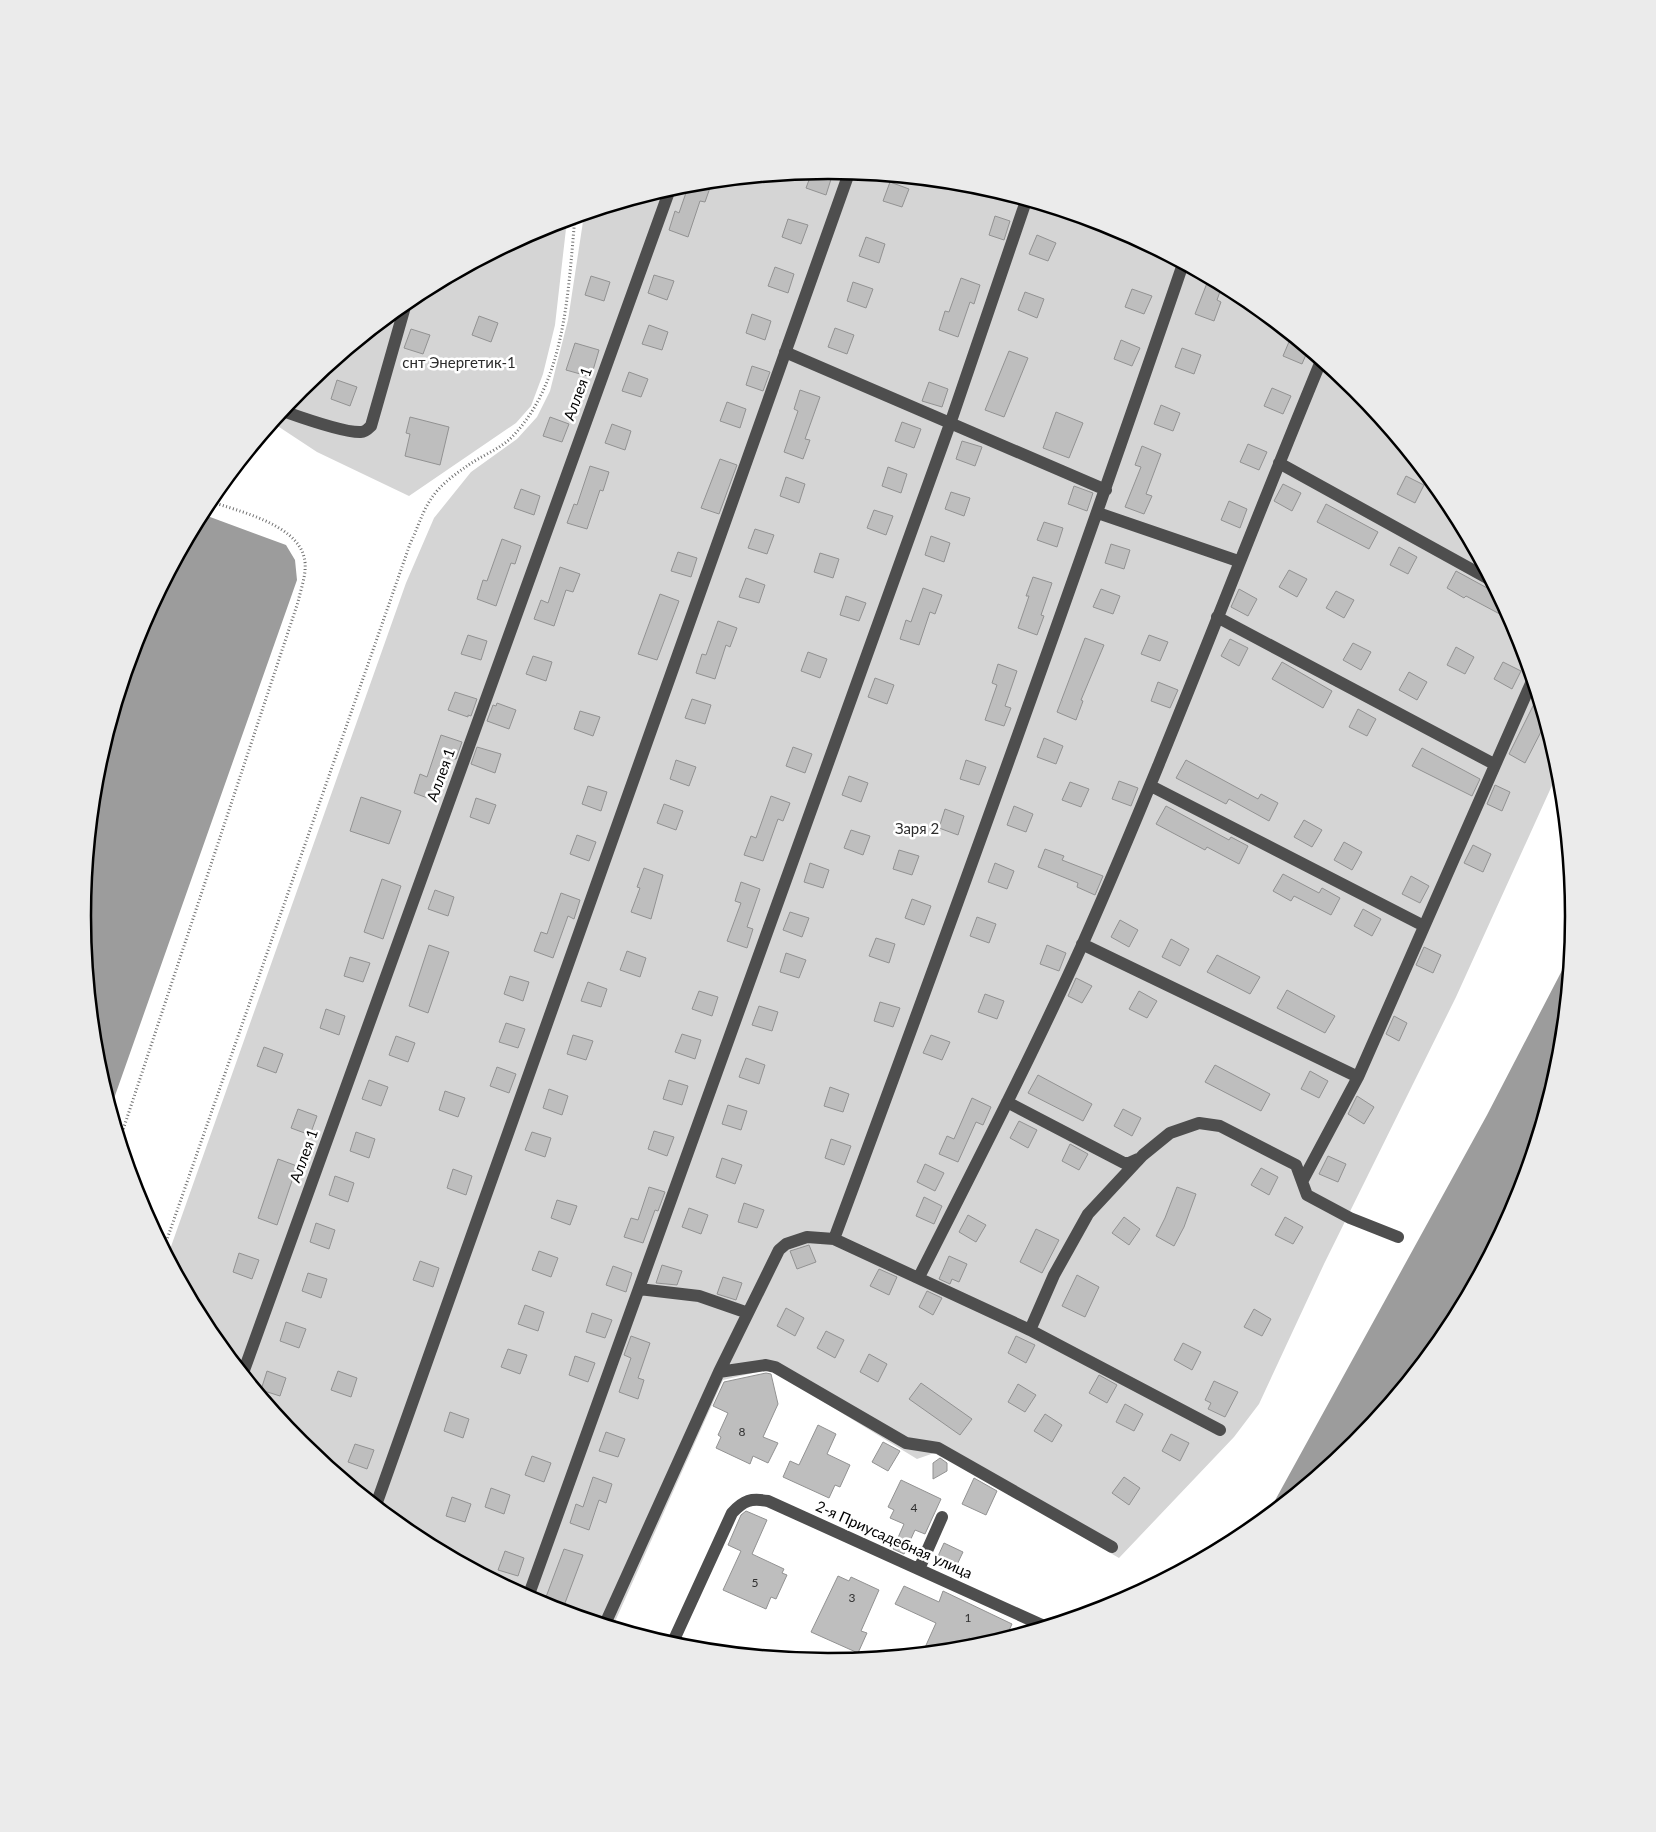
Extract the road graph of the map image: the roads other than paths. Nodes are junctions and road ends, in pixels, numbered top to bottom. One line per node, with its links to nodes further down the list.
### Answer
1 (847, 180): 6 (street)
2 (667, 197): 31 (street, Аллея 1)
3 (1024, 206): 9 (street)
4 (1181, 270): 11 (street)
5 (403, 314): 8 (street)
6 (785, 352): 9 (street); 34 (street)
7 (1319, 366): 10 (street)
8 (290, 413)
9 (950, 424): 11 (street); 28 (street)
10 (1279, 463): 13 (street); 14 (street)
11 (1106, 490): 12 (street)
12 (1098, 513): 13 (street); 26 (street)
13 (1238, 561): 15 (street)
14 (1480, 574)
15 (1217, 617): 17 (street); 18 (street)
16 (1529, 689): 17 (street)
17 (1494, 764): 19 (street)
18 (1150, 786): 19 (street); 20 (street)
19 (1424, 926): 21 (street)
20 (1082, 944): 21 (street); 22 (street)
21 (1358, 1077): 24 (street)
22 (1007, 1102): 23 (street); 27 (street)
23 (1143, 1156): 24 (street); 30 (street)
24 (1303, 1180): 25 (street)
25 (1398, 1237)
26 (834, 1239): 27 (street); 29 (street)
27 (919, 1277): 30 (street)
28 (639, 1289): 29 (street); 38 (street)
29 (748, 1313): 32 (street)
30 (1030, 1330): 33 (street)
31 (245, 1367)
32 (719, 1372): 36 (street); 39 (street)
33 (1220, 1430)
34 (378, 1500)
35 (942, 1517): 37 (street)
36 (1112, 1547)
37 (919, 1569): 40 (street, 2-я Приусадебная улица); 41 (street, 2-я Приусадебная улица)
38 (531, 1590)
39 (607, 1619)
40 (1037, 1623)
41 (675, 1637)

